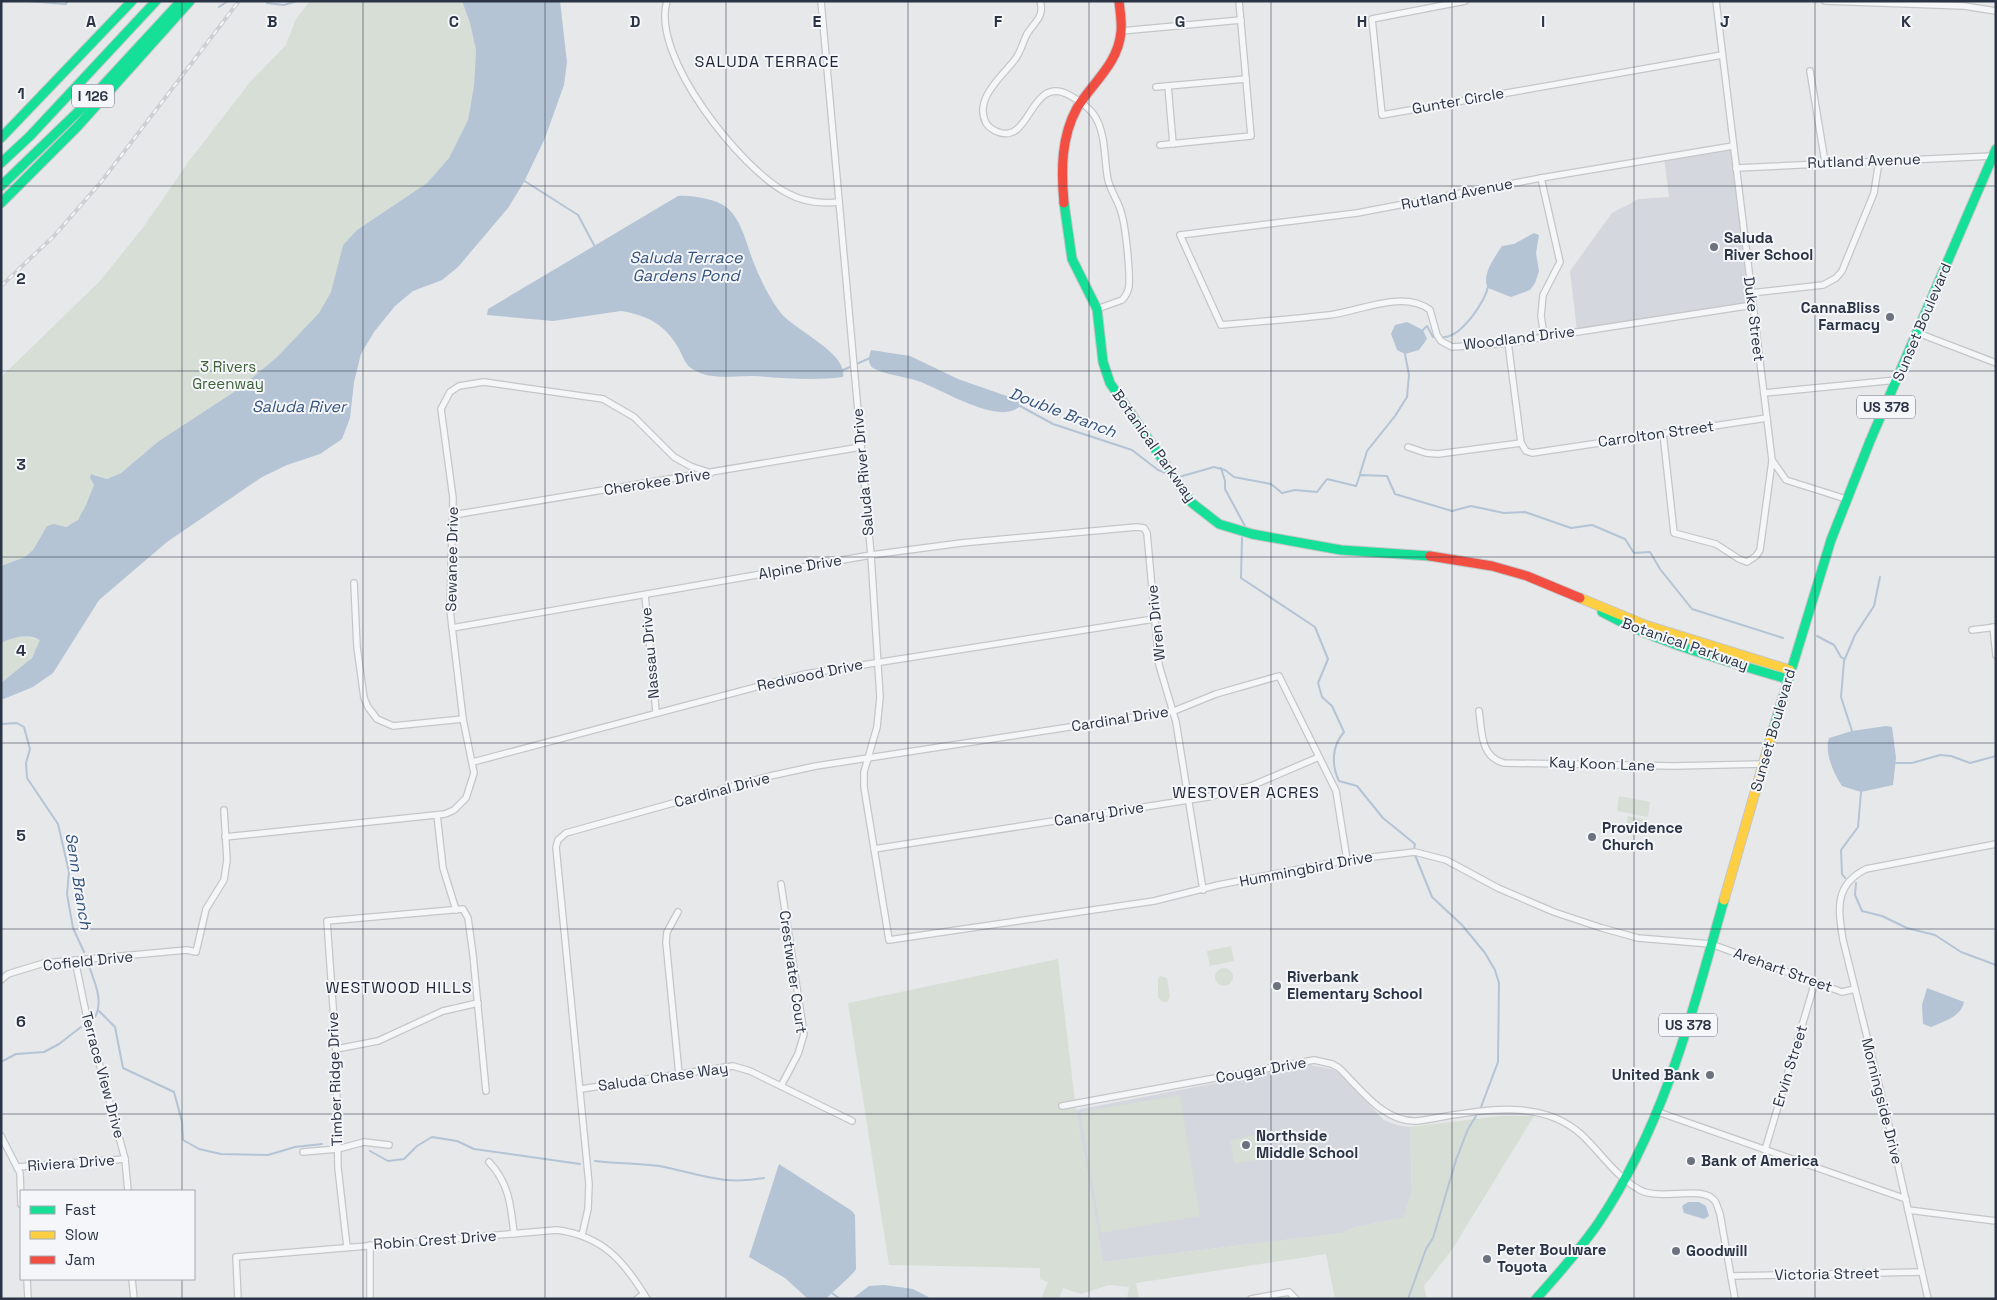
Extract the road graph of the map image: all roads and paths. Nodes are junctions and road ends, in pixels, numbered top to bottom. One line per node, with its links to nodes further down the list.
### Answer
1 (132, 1): 23 (main road)
2 (156, 1): 22 (main road, I 126)
3 (181, 1): 35 (main road, I 126)
4 (190, 1): 28 (main road)
5 (667, 1): 36 (street)
6 (821, 1): 36 (street, Saluda River Drive)
7 (1040, 1): 21 (street)
8 (1119, 1): 15 (main road, Botanical Parkway)
9 (1239, 1): 14 (street)
10 (1465, 1): 16 (street, Gunter Circle)
11 (1716, 1): 16 (street, Duke Street)
12 (1825, 1): 13 (street)
13 (1996, 11)
14 (1241, 20): 15 (street); 18 (street)
15 (1121, 31): 21 (main road, Botanical Parkway)
16 (1722, 56): 26 (street, Duke Street)
17 (1810, 71): 32 (street)
18 (1246, 79): 19 (street); 24 (street)
19 (1168, 86): 20 (street); 24 (street)
20 (1156, 87)
21 (1081, 102): 41 (main road, Botanical Parkway); 41 (street)
22 (30, 136): 29 (main road); 31 (main road, I 126)
23 (1, 138)
24 (1172, 144): 25 (street)
25 (1160, 145)
26 (1733, 146): 33 (street, Duke Street); 34 (street, Rutland Avenue)
27 (1994, 153): 30 (street, Rutland Avenue); 43 (main road, Sunset Boulevard / US 378)
28 (51, 155): 37 (main road); 38 (main road)
29 (1, 156)
30 (1879, 161): 32 (street, Rutland Avenue); 39 (street)
31 (1, 162)
32 (1825, 162): 33 (street, Rutland Avenue)
33 (1736, 168): 39 (street, Duke Street)
34 (1541, 178): 42 (street, Rutland Avenue); 44 (street)
35 (1, 186)
36 (839, 202): 52 (street, Saluda River Drive)
37 (1, 203)
38 (1, 210)
39 (1751, 293): 40 (street, Duke Street)
40 (1752, 305): 44 (street, Woodland Drive); 48 (street, Duke Street)
41 (1097, 309): 68 (main road, Botanical Parkway)
42 (1222, 325): 45 (street, Woodland Drive)
43 (1918, 333): 46 (street); 47 (main road, Sunset Boulevard / US 378)
44 (1544, 336): 45 (street, Woodland Drive)
45 (1508, 342): 51 (street)
46 (1996, 363)
47 (1897, 380): 48 (street); 56 (main road, Sunset Boulevard / US 378)
48 (1764, 393): 49 (street, Duke Street)
49 (1767, 418): 50 (street, Carrolton Street); 54 (street, Duke Street)
50 (1663, 433): 51 (street, Carrolton Street); 54 (street)
51 (1521, 443): 53 (street)
52 (861, 447): 55 (street, Cherokee Drive); 59 (street, Saluda River Drive)
53 (1408, 447)
54 (1772, 460): 56 (street, Duke Street)
55 (711, 473): 57 (street, Cherokee Drive); 57 (street, Sewanee Drive)
56 (1846, 499): 68 (main road, Sunset Boulevard / US 378)
57 (453, 515): 64 (street, Sewanee Drive)
58 (1147, 533): 59 (street, Alpine Drive); 62 (street, Wren Drive)
59 (871, 555): 61 (street, Alpine Drive); 67 (street, Saluda River Drive)
60 (354, 583): 72 (street)
61 (645, 595): 64 (street, Alpine Drive); 71 (street, Nassau Drive)
62 (1154, 619): 67 (street, Redwood Drive); 69 (street, Wren Drive)
63 (1994, 627): 65 (street); 66 (street)
64 (452, 628): 72 (street, Sewanee Drive)
65 (1972, 630)
66 (1996, 655)
67 (876, 662): 71 (street, Redwood Drive); 74 (street, Saluda River Drive)
68 (1788, 674): 76 (main road, Sunset Boulevard / US 378)
69 (1174, 711): 73 (street, Cardinal Drive); 74 (street, Cardinal Drive); 77 (street, Wren Drive)
70 (1479, 711): 76 (street, Kay Koon Lane)
71 (656, 712): 75 (street, Redwood Drive)
72 (463, 719): 75 (street, Sewanee Drive)
73 (1319, 757): 77 (street, Canary Drive); 83 (street)
74 (867, 758): 82 (street, Saluda River Drive); 98 (street, Cardinal Drive)
75 (473, 762): 79 (street, Sewanee Drive)
76 (1764, 764): 89 (main road, Sunset Boulevard / US 378)
77 (1190, 800): 82 (street, Canary Drive); 85 (street, Wren Drive)
78 (224, 810): 80 (street)
79 (436, 815): 80 (street, Sewanee Drive); 86 (street)
80 (225, 837): 90 (street, Cofield Drive)
81 (1996, 844): 93 (street, Morningside Drive)
82 (874, 849): 88 (street, Saluda River Drive)
83 (1347, 860): 85 (street, Hummingbird Drive); 89 (street, Hummingbird Drive)
84 (781, 884): 97 (street, Crestwater Court)
85 (1203, 890): 88 (street, Hummingbird Drive)
86 (456, 910): 94 (street); 95 (street, Timber Ridge Drive)
87 (678, 912): 96 (street)
88 (889, 940)
89 (1711, 944): 92 (street, Arehart Street); 101 (main road, Sunset Boulevard / US 378)
90 (74, 960): 91 (street, Cofield Drive); 108 (street, Terrace View Drive)
91 (1, 980)
92 (1815, 982): 93 (street, Arehart Street); 106 (street, Ervin Street)
93 (1855, 989): 114 (street, Morningside Drive)
94 (478, 1004): 95 (street); 99 (street)
95 (336, 1049): 105 (street, Timber Ridge Drive)
96 (679, 1074): 97 (street, Saluda Chase Way); 98 (street, Saluda Chase Way)
97 (781, 1086): 102 (street, Saluda Chase Way)
98 (581, 1089): 118 (street, Cardinal Drive)
99 (486, 1091)
100 (1062, 1106): 111 (street, Cougar Drive)
101 (1658, 1112): 106 (street); 111 (main road, Sunset Boulevard / US 378)
102 (852, 1121)
103 (1, 1136): 110 (street)
104 (389, 1145): 105 (street)
105 (338, 1149): 107 (street); 120 (street, Timber Ridge Drive)
106 (1765, 1150): 114 (street)
107 (303, 1152)
108 (125, 1159): 110 (street, Riviera Drive); 112 (street, Terrace View Drive)
109 (489, 1162): 117 (street)
110 (17, 1167): 113 (street)
111 (1625, 1179): 122 (street, Cougar Drive); 133 (main road, Sunset Boulevard / US 378)
112 (128, 1190)
113 (20, 1195)
114 (1906, 1199): 115 (street, Morningside Drive)
115 (1908, 1210): 116 (street); 121 (street, Morningside Drive)
116 (1996, 1221)
117 (514, 1234): 118 (street, Robin Crest Drive); 119 (street, Robin Crest Drive)
118 (582, 1235): 125 (street, Robin Crest Drive)
119 (370, 1245): 120 (street, Robin Crest Drive); 129 (street)
120 (347, 1247): 128 (street, Robin Crest Drive)
121 (1922, 1272): 122 (street, Victoria Street); 135 (street, Morningside Drive)
122 (1731, 1276): 134 (street)
123 (27, 1280): 126 (street)
124 (132, 1280): 127 (street)
125 (646, 1296): 130 (street)
126 (28, 1299)
127 (134, 1299)
128 (238, 1299)
129 (370, 1299)
130 (637, 1299)
131 (1251, 1299): 132 (street)
132 (1296, 1299)
133 (1536, 1299)
134 (1735, 1299)
135 (1928, 1299)

